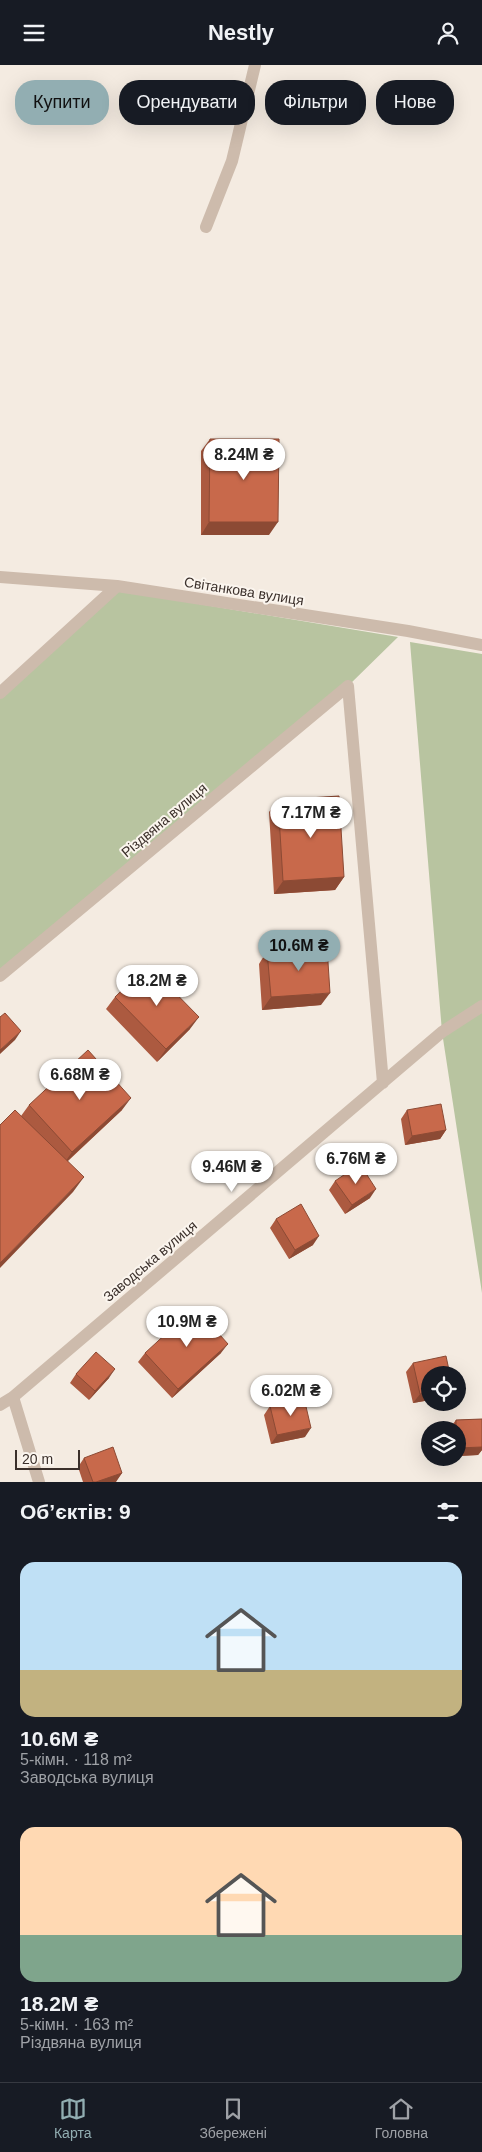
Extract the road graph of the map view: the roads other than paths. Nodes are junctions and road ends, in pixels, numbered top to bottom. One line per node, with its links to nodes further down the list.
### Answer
1 (255, 65): 2 (street)
2 (206, 227)
3 (0, 577): 4 (street, Світанкова вулиця)
4 (117, 586): 5 (street, Світанкова вулиця); 6 (street)
5 (482, 645)
6 (0, 693)
7 (0, 976): 9 (street, Різдвяна вулиця)
8 (482, 1006): 9 (street, Заводська вулиця)
9 (383, 1083): 10 (street, Заводська вулиця)
10 (14, 1397): 11 (street, Заводська вулиця); 12 (street)
11 (0, 1405)
12 (39, 1482)

